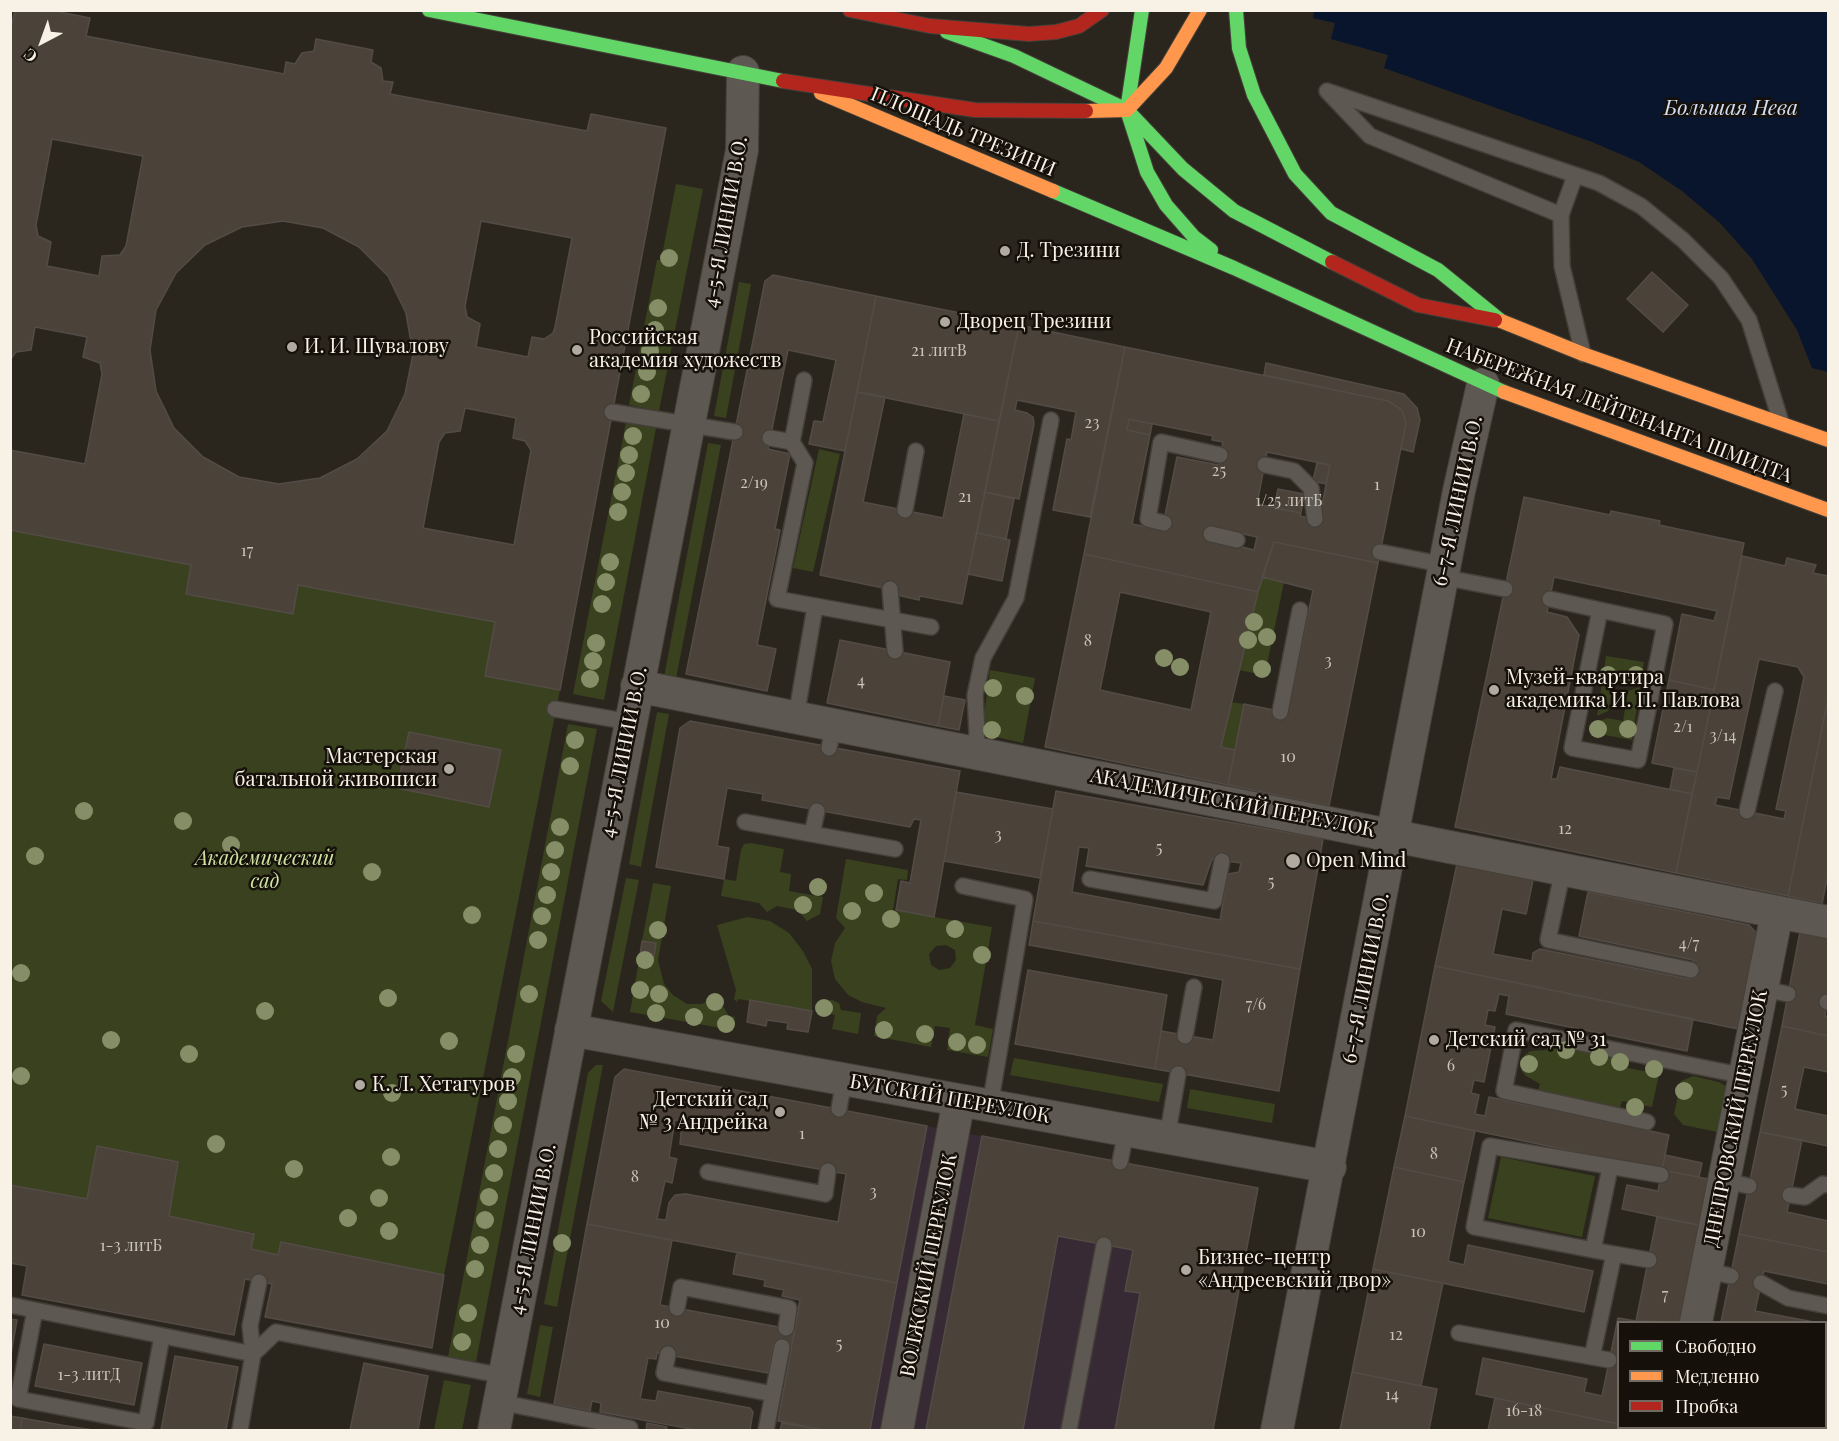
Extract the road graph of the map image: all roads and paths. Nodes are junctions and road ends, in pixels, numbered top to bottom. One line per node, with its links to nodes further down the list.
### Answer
1 (429, 10): 8 (main road)
2 (850, 10): 7 (main road)
3 (1102, 10): 7 (main road)
4 (1142, 10): 10 (main road)
5 (1200, 10): 10 (main road)
6 (1236, 10): 14 (main road, НАБЕРЕЖНАЯ ЛЕЙТЕНАНТА ШМИДТА)
7 (930, 26): 10 (main road)
8 (744, 72): 9 (main road); 20 (street, 4-5-Я ЛИНИИ В.О.)
9 (800, 84): 10 (main road, ПЛОЩАДЬ ТРЕЗИНИ); 13 (main road, ПЛОЩАДЬ ТРЕЗИНИ)
10 (1127, 110): 13 (main road); 14 (main road)
11 (1575, 176): 12 (lane); 12 (lane); 21 (lane)
12 (1560, 215): 15 (lane)
13 (1234, 268): 17 (main road, НАБЕРЕЖНАЯ ЛЕЙТЕНАНТА ШМИДТА)
14 (1500, 321): 15 (main road, НАБЕРЕЖНАЯ ЛЕЙТЕНАНТА ШМИДТА)
15 (1583, 354): 21 (main road, НАБЕРЕЖНАЯ ЛЕЙТЕНАНТА ШМИДТА)
16 (804, 380): 25 (lane)
17 (1483, 384): 30 (main road, НАБЕРЕЖНАЯ ЛЕЙТЕНАНТА ШМИДТА); 36 (street, 6-7-Я ЛИНИИ В.О.)
18 (612, 412): 20 (lane)
19 (1051, 420): 52 (lane)
20 (689, 424): 22 (lane); 46 (street, 4-5-Я ЛИНИИ В.О.)
21 (1782, 425): 24 (main road, НАБЕРЕЖНАЯ ЛЕЙТЕНАНТА ШМИДТА)
22 (735, 432)
23 (771, 438): 25 (lane)
24 (1828, 440)
25 (792, 442): 40 (lane)
26 (916, 451): 29 (lane)
27 (1220, 455): 32 (lane)
28 (1264, 465): 31 (lane)
29 (904, 510)
30 (1828, 510)
31 (1315, 519)
32 (1164, 523)
33 (1211, 534): 34 (lane)
34 (1237, 540)
35 (1380, 552): 36 (lane)
36 (1443, 571): 38 (lane); 57 (street, 6-7-Я ЛИНИИ В.О.)
37 (890, 589): 43 (lane)
38 (1504, 589)
39 (1550, 599): 42 (lane)
40 (815, 607): 43 (lane); 50 (lane)
41 (1300, 610): 49 (lane)
42 (1600, 610): 42 (lane)
43 (893, 620): 44 (lane); 45 (lane)
44 (930, 627)
45 (896, 651)
46 (637, 686): 50 (street, АКАДЕМИЧЕСКИЙ ПЕРЕУЛОК); 51 (street, 4-5-Я ЛИНИИ В.О.)
47 (1775, 691): 54 (lane)
48 (555, 709): 51 (lane)
49 (1280, 712)
50 (796, 717): 52 (street, АКАДЕМИЧЕСКИЙ ПЕРЕУЛОК)
51 (630, 722): 67 (street, 4-5-Я ЛИНИИ В.О.)
52 (974, 752): 57 (street, АКАДЕМИЧЕСКИЙ ПЕРЕУЛОК)
53 (817, 811): 56 (lane)
54 (1747, 811)
55 (745, 822): 56 (lane)
56 (812, 834): 58 (lane)
57 (1393, 835): 60 (street, АКАДЕМИЧЕСКИЙ ПЕРЕУЛОК); 77 (street, 6-7-Я ЛИНИИ В.О.)
58 (895, 849)
59 (1222, 861): 61 (lane)
60 (1563, 870): 63 (street, АКАДЕМИЧЕСКИЙ ПЕРЕУЛОК); 65 (lane)
61 (1090, 879)
62 (963, 886): 72 (lane)
63 (1777, 913): 64 (street, АКАДЕМИЧЕСКИЙ ПЕРЕУЛОК); 70 (street, ДНЕПРОВСКИЙ ПЕРЕУЛОК)
64 (1828, 922)
65 (1691, 970)
66 (1194, 987): 68 (lane)
67 (571, 1030): 71 (street, БУГСКИЙ ПЕРЕУЛОК); 104 (street, 4-5-Я ЛИНИИ В.О.)
68 (1185, 1036)
69 (1178, 1074): 75 (lane)
70 (1744, 1076): 73 (lane); 94 (street, ДНЕПРОВСКИЙ ПЕРЕУЛОК)
71 (959, 1100): 72 (street, БУГСКИЙ ПЕРЕУЛОК); 108 (street, ВОЛЖСКИЙ ПЕРЕУЛОК)
72 (990, 1106): 74 (street, БУГСКИЙ ПЕРЕУЛОК)
73 (1647, 1122)
74 (1126, 1131): 75 (street, БУГСКИЙ ПЕРЕУЛОК); 76 (lane)
75 (1167, 1138): 77 (street, БУГСКИЙ ПЕРЕУЛОК)
76 (1120, 1162)
77 (1329, 1167): 110 (street, 6-7-Я ЛИНИИ В.О.)
78 (1610, 1168): 81 (lane); 85 (lane); 85 (lane)
79 (828, 1171): 80 (lane)
80 (708, 1172)
81 (1661, 1175)
82 (1828, 1185): 83 (lane)
83 (1790, 1195)
84 (1104, 1245): 109 (lane)
85 (1593, 1250): 86 (lane)
86 (1614, 1254): 87 (lane); 101 (lane)
87 (1648, 1260)
88 (259, 1282): 99 (lane)
89 (1761, 1283): 91 (lane)
90 (10, 1305): 93 (lane)
91 (1828, 1306)
92 (677, 1308): 95 (lane)
93 (35, 1310): 97 (lane); 97 (lane)
94 (1697, 1321)
95 (786, 1328)
96 (1459, 1333): 101 (lane)
97 (162, 1336): 99 (lane)
98 (782, 1347): 103 (lane)
99 (253, 1354): 104 (lane); 106 (lane)
100 (668, 1354): 103 (lane)
101 (1592, 1358): 102 (lane)
102 (1609, 1360)
103 (773, 1394): 107 (lane)
104 (499, 1403): 105 (lane)
105 (630, 1428)
106 (240, 1431)
107 (766, 1431)
108 (897, 1431)
109 (1069, 1431)
110 (1277, 1431)

